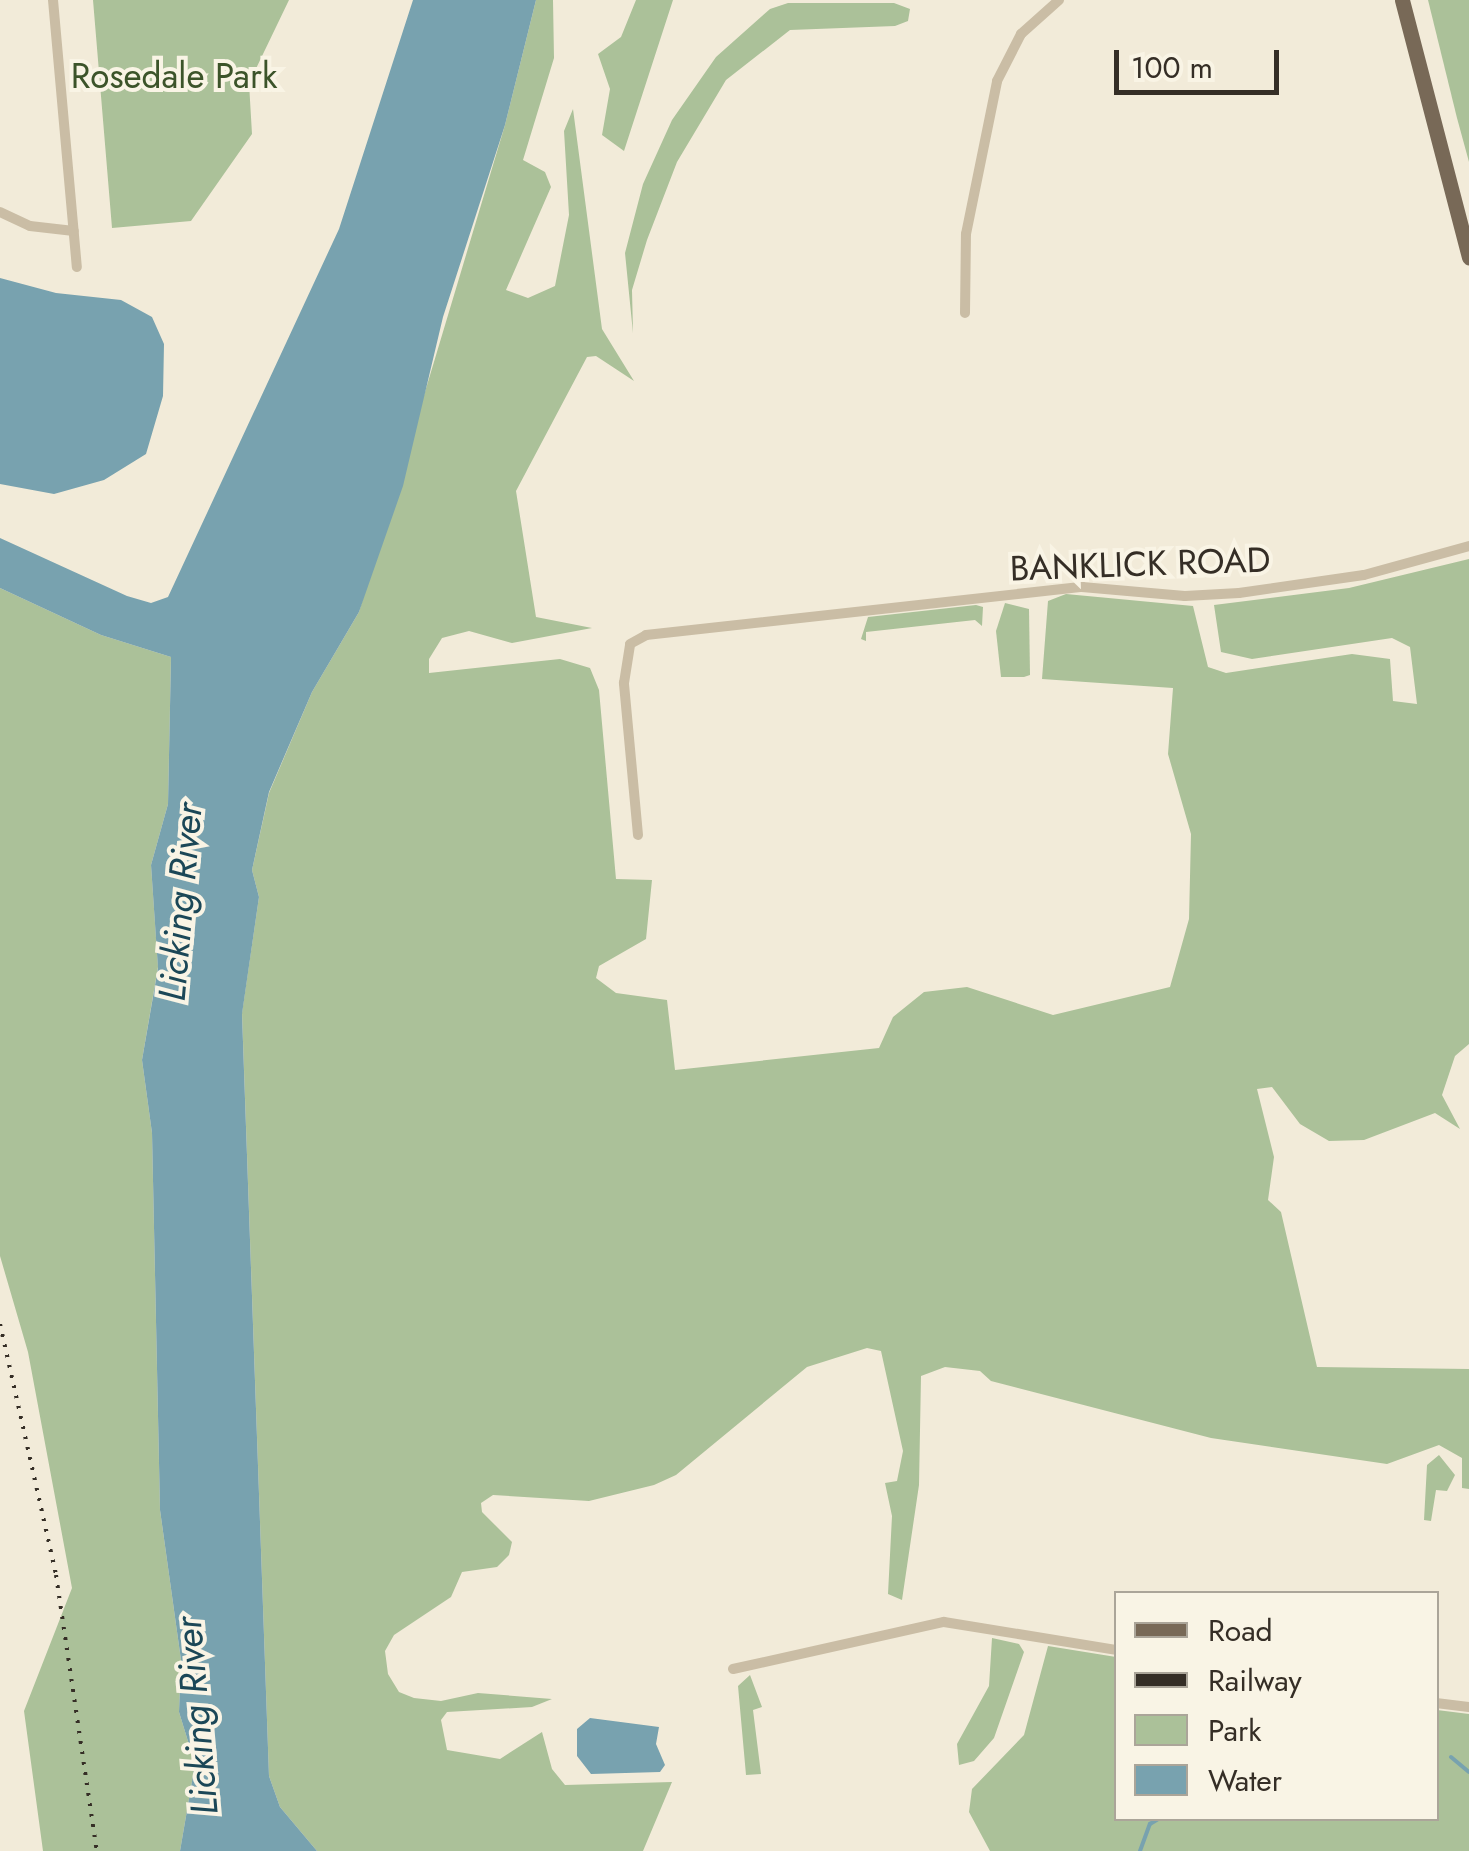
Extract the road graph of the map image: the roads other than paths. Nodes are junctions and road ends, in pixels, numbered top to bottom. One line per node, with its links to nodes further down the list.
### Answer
1 (53, 0): 5 (street)
2 (1059, 0): 8 (street)
3 (1402, 0): 6 (main road)
4 (0, 212): 5 (street)
5 (74, 231): 7 (street)
6 (1469, 257)
7 (76, 266)
8 (965, 313)
9 (1469, 546): 10 (street, BANKLICK ROAD)
10 (638, 835)
11 (1114, 1650): 12 (street)
12 (733, 1669)
13 (1439, 1702): 14 (street)
14 (1469, 1707)

